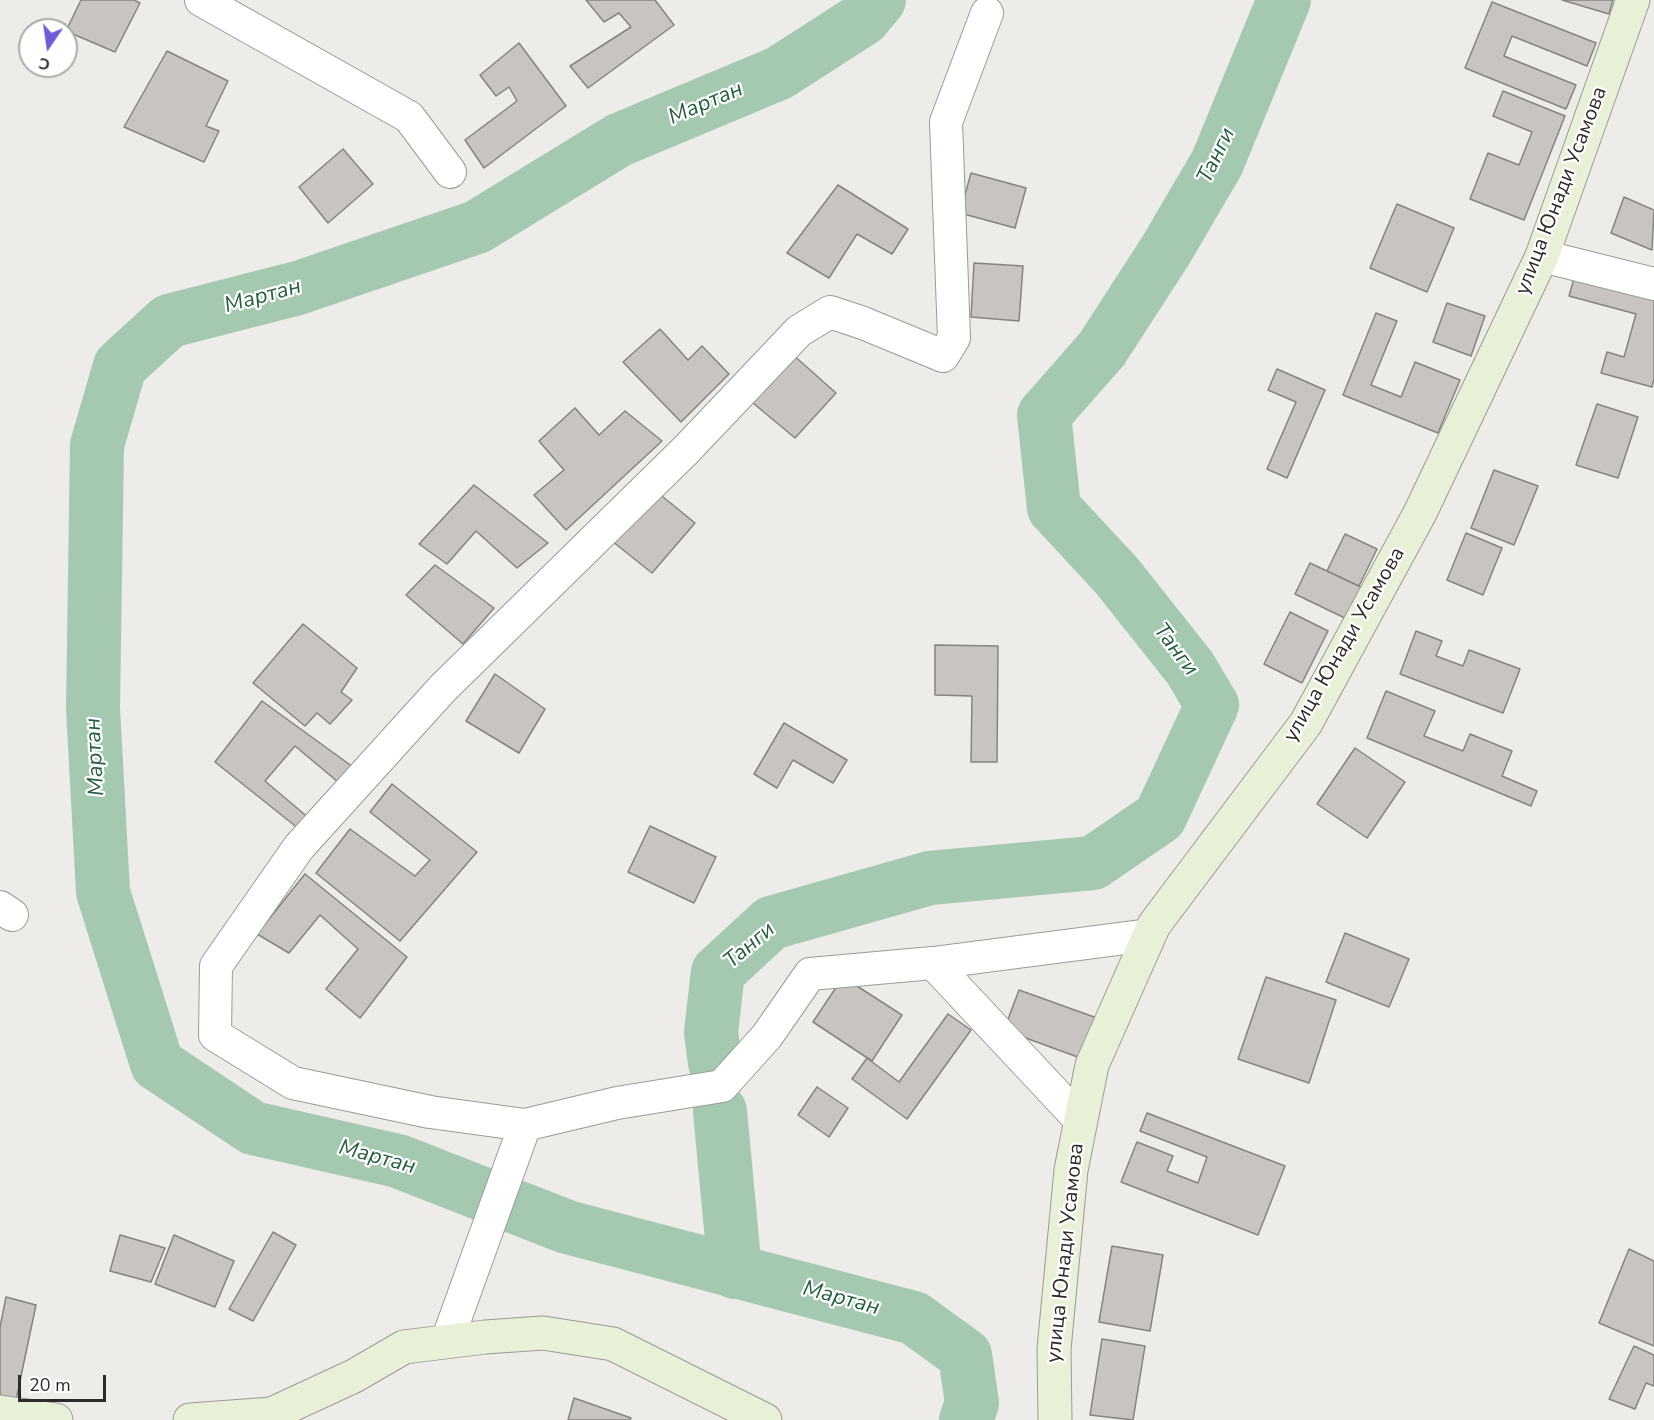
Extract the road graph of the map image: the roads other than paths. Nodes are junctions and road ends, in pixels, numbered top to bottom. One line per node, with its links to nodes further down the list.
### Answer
1 (201, 0): 4 (street)
2 (1633, 0): 5 (street, улица Юнади Усамова)
3 (987, 13): 10 (street)
4 (450, 172)
5 (1542, 255): 6 (street); 7 (street, улица Юнади Усамова)
6 (1654, 284)
7 (1149, 935): 8 (street); 9 (street, улица Юнади Усамова)
8 (933, 963): 9 (street); 10 (street)
9 (1081, 1120): 16 (street, улица Юнади Усамова)
10 (525, 1125): 11 (street)
11 (447, 1341): 14 (street); 15 (street)
12 (0, 1412): 13 (street)
13 (56, 1420)
14 (190, 1420)
15 (765, 1420)
16 (1055, 1420)

